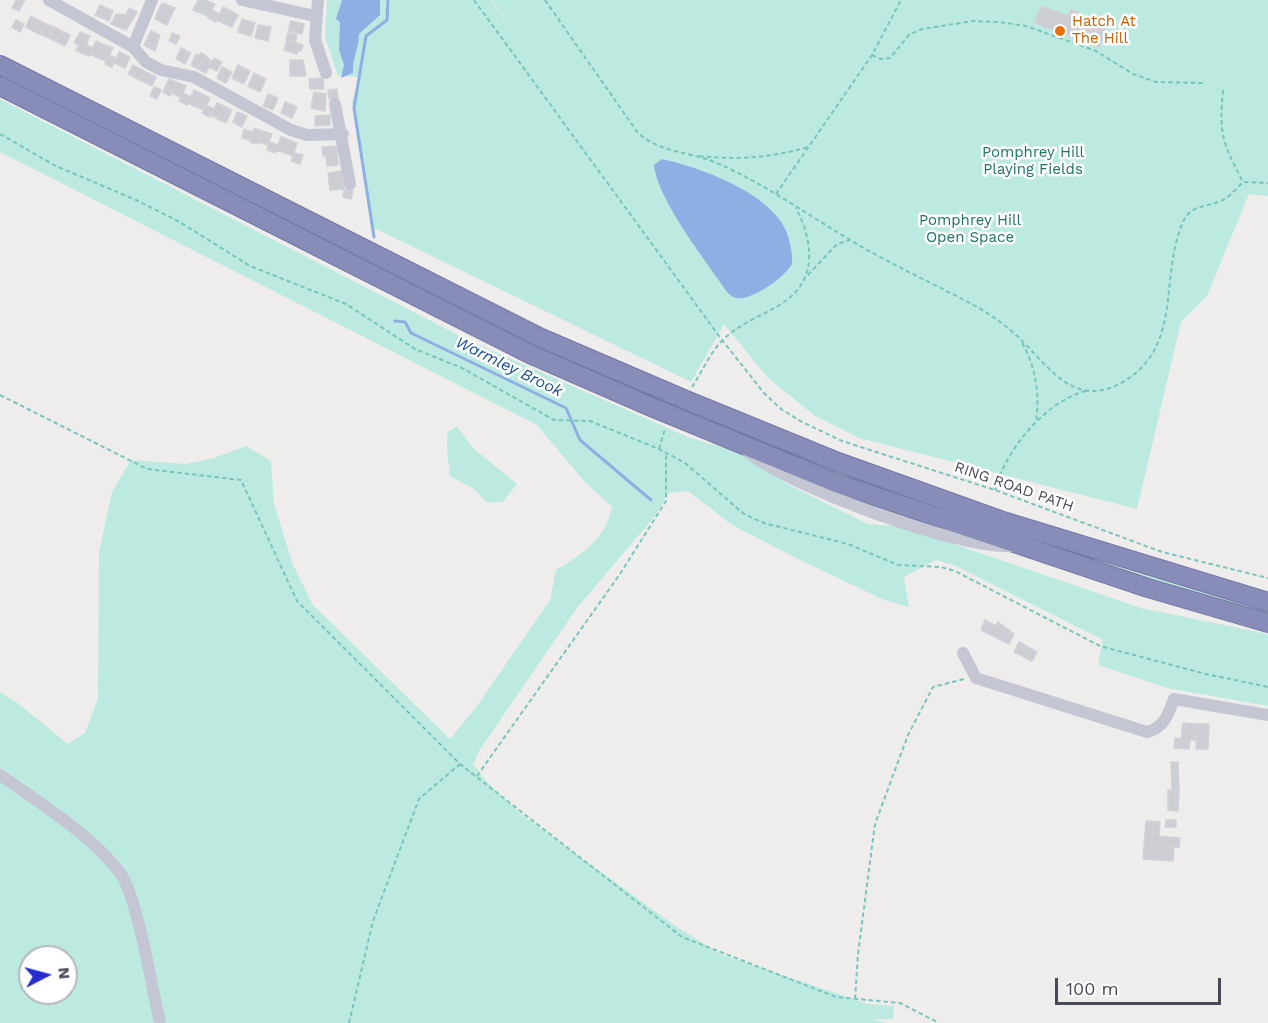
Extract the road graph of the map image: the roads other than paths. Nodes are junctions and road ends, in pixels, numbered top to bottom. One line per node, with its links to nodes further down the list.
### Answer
1 (49, 0): 6 (street)
2 (152, 0): 6 (street)
3 (242, 0): 5 (street)
4 (318, 0): 5 (street)
5 (315, 16): 8 (street)
6 (133, 47): 11 (street)
7 (0, 64): 13 (highway)
8 (326, 73)
9 (0, 86): 14 (highway)
10 (335, 104): 11 (street)
11 (342, 134): 12 (street)
12 (350, 184)
13 (1268, 602)
14 (1268, 623)
15 (963, 653): 16 (street)
16 (1268, 715)
17 (0, 775): 18 (street)
18 (160, 1023)

